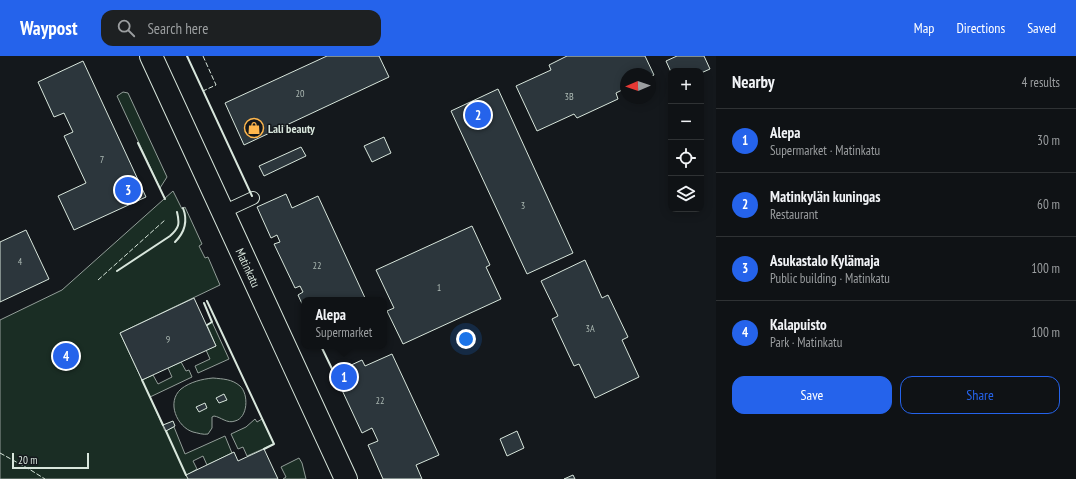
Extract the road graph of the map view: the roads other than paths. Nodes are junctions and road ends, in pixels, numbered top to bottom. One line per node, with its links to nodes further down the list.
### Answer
1 (151, 56): 3 (street, Matinkatu)
2 (253, 198): 3 (lane)
3 (223, 212): 4 (street, Matinkatu)
4 (346, 479)

